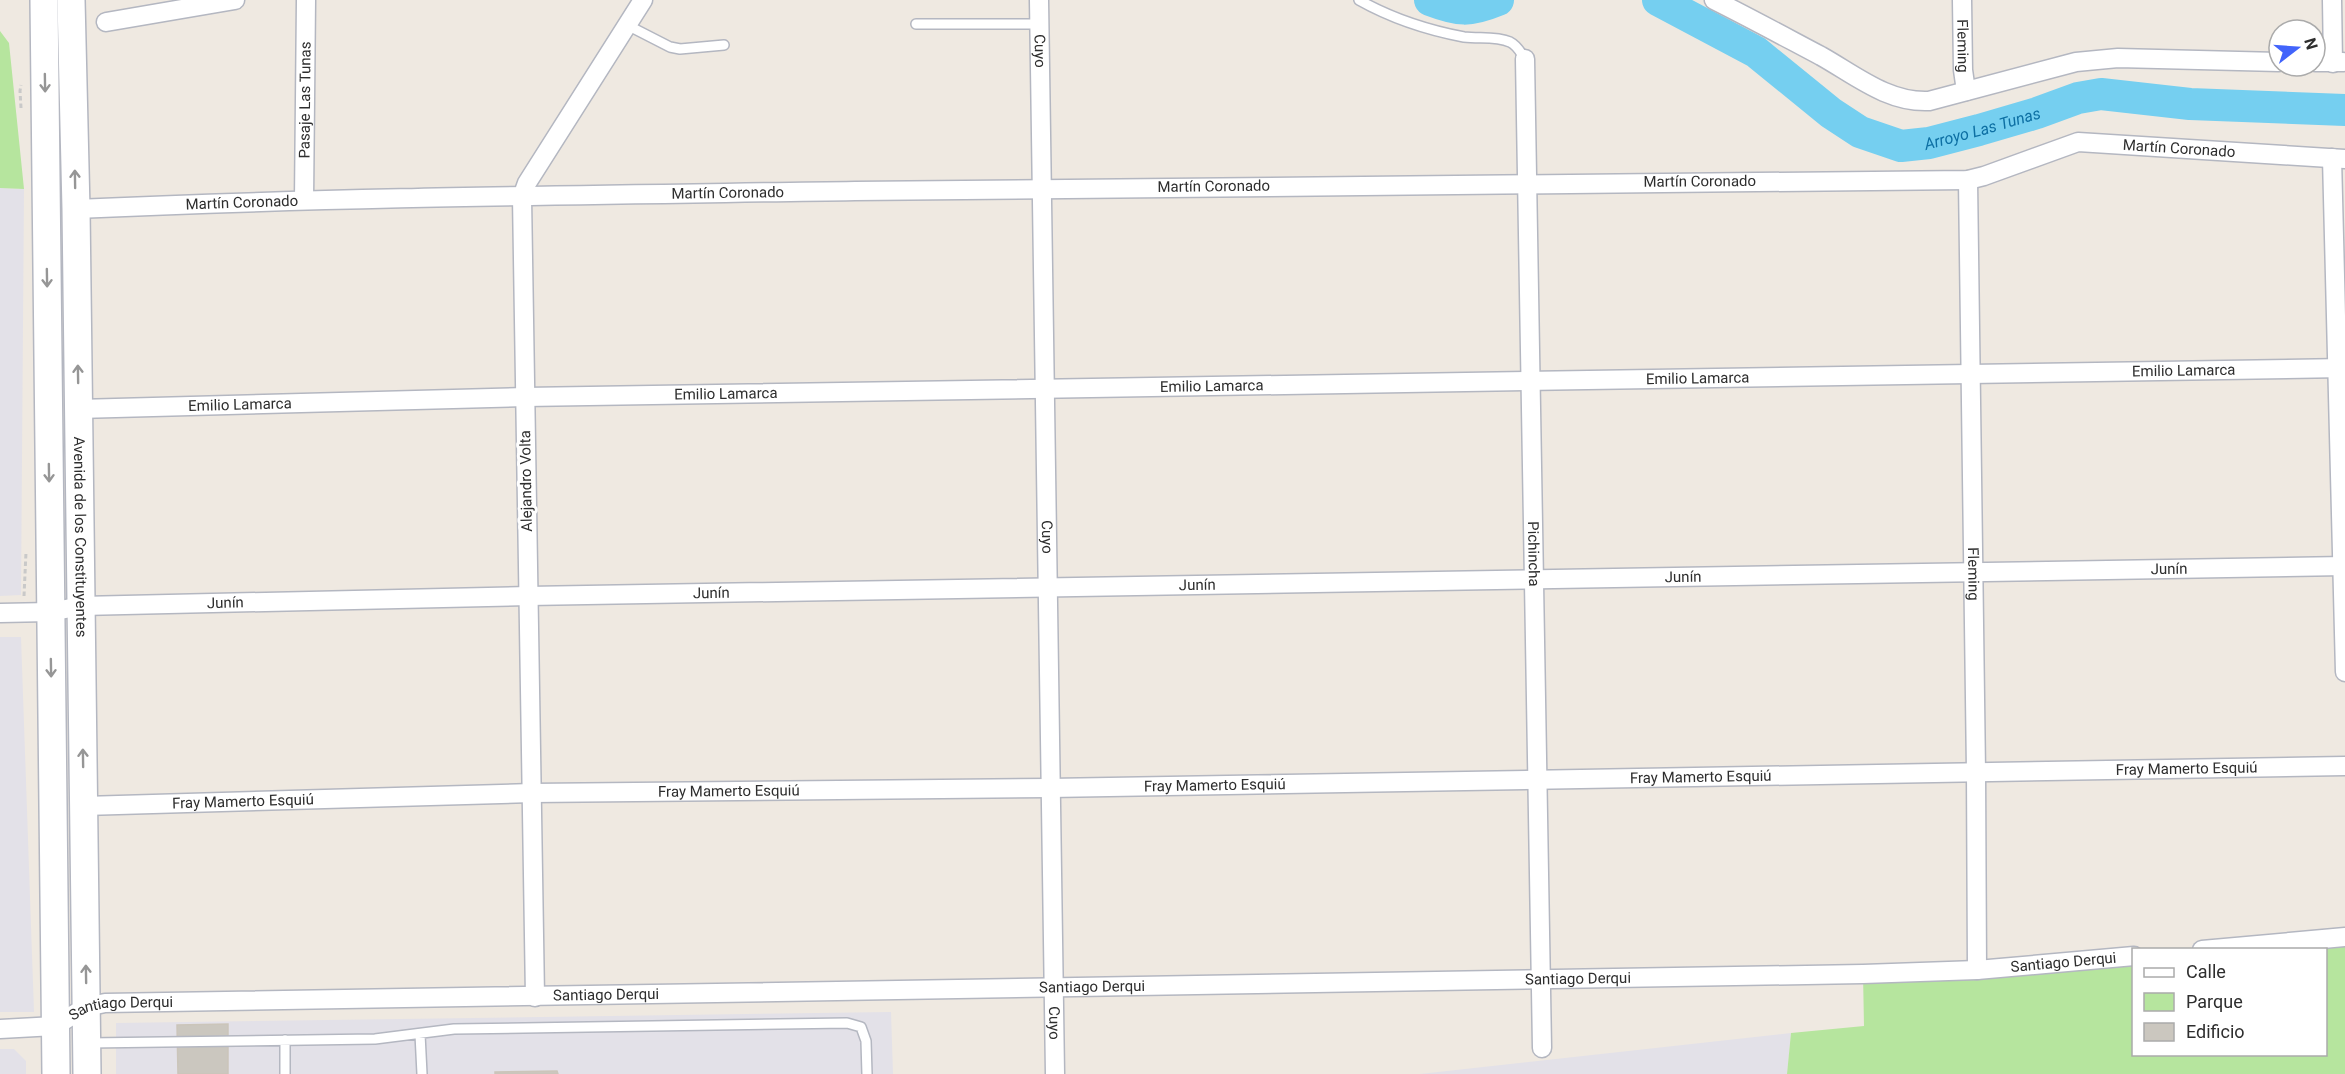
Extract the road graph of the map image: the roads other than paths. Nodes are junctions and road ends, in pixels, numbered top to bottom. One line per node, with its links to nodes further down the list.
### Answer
1 (235, 0): 10 (street)
2 (306, 0): 24 (street, Pasaje Las Tunas)
3 (643, 0): 11 (street, Alejandro Volta)
4 (1039, 0): 13 (street, Cuyo)
5 (1359, 0): 15 (lane)
6 (1714, 0): 18 (street)
7 (1962, 0): 18 (street, Fleming)
8 (2332, 0): 17 (street)
9 (58, 12): 25 (main road, Avenida de los Constituyentes, one-way to 9); 38 (main road, Avenida de los Constituyentes, one-way to 38)
10 (106, 22)
11 (627, 24): 14 (lane); 23 (street, Alejandro Volta)
12 (916, 24): 13 (lane)
13 (1039, 24): 22 (street, Cuyo)
14 (724, 45)
15 (1525, 59): 21 (street, Pichincha)
16 (2267, 62): 18 (street)
17 (2331, 62)
18 (1966, 91)
19 (2338, 159): 20 (street, Martín Coronado); 26 (street)
20 (1968, 180): 21 (street, Martín Coronado); 27 (street, Fleming)
21 (1526, 181): 22 (street, Martín Coronado); 28 (street, Pichincha)
22 (1041, 189): 23 (street, Martín Coronado); 29 (street, Cuyo)
23 (522, 196): 24 (street, Martín Coronado); 30 (street, Alejandro Volta)
24 (304, 200): 25 (street, Martín Coronado)
25 (76, 209): 31 (main road, Avenida de los Constituyentes, one-way to 25)
26 (2342, 368): 27 (street, Emilio Lamarca); 32 (street)
27 (1970, 374): 28 (street, Emilio Lamarca); 33 (street, Fleming)
28 (1529, 381): 29 (street, Emilio Lamarca); 34 (street, Pichincha)
29 (1044, 388): 30 (street, Emilio Lamarca); 35 (street, Cuyo)
30 (525, 397): 31 (street, Emilio Lamarca); 36 (street, Alejandro Volta)
31 (78, 409): 37 (main road, Avenida de los Constituyentes)
32 (2344, 566): 33 (street, Junín); 40 (street)
33 (1973, 572): 34 (street, Junín); 42 (street, Fleming)
34 (1533, 579): 35 (street, Junín); 43 (street, Pichincha)
35 (1047, 587): 36 (street, Junín); 44 (street, Cuyo)
36 (528, 596): 37 (street, Junín); 45 (street, Alejandro Volta)
37 (81, 606): 38 (street, Junín); 46 (main road, Avenida de los Constituyentes, one-way to 37)
38 (50, 612): 39 (street, Junín); 55 (main road, Avenida de los Constituyentes, one-way to 55)
39 (0, 613)
40 (2345, 672)
41 (2345, 766): 42 (street, Fray Mamerto Esquiú)
42 (1976, 772): 43 (street, Fray Mamerto Esquiú); 50 (street, Fleming)
43 (1537, 780): 44 (street, Fray Mamerto Esquiú); 51 (street, Pichincha)
44 (1050, 788): 45 (street, Fray Mamerto Esquiú); 52 (street, Cuyo)
45 (532, 794): 46 (street, Fray Mamerto Esquiú); 53 (street, Alejandro Volta)
46 (84, 806): 54 (main road, Avenida de los Constituyentes, one-way to 46)
47 (2345, 937): 48 (street)
48 (2224, 948)
49 (2132, 956): 50 (street, Santiago Derqui)
50 (1977, 969): 51 (street, Santiago Derqui)
51 (1540, 980): 52 (street, Santiago Derqui); 60 (street, Pichincha)
52 (1053, 988): 53 (street, Santiago Derqui); 66 (street, Cuyo)
53 (535, 997): 54 (street, Santiago Derqui)
54 (87, 1007): 55 (street, Santiago Derqui); 59 (main road, Avenida de los Constituyentes)
55 (55, 1026): 56 (street); 61 (main road, Avenida de los Constituyentes)
56 (0, 1029)
57 (420, 1034): 58 (lane); 64 (lane); 65 (lane)
58 (285, 1040): 59 (lane); 63 (lane)
59 (87, 1043): 62 (main road, Avenida de los Constituyentes)
60 (1542, 1048)
61 (56, 1074)
62 (87, 1074)
63 (285, 1074)
64 (422, 1074)
65 (867, 1074)
66 (1055, 1074)

